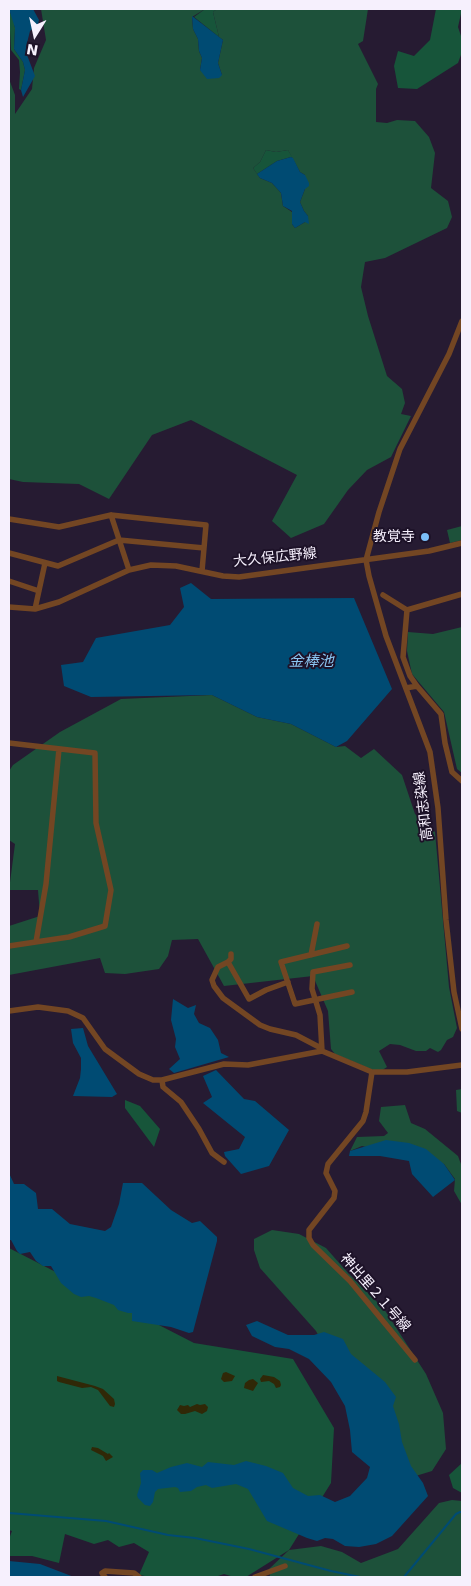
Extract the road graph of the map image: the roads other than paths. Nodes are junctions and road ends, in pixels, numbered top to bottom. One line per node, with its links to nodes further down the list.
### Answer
1 (462, 322): 8 (street)
2 (111, 515): 3 (street); 4 (street); 6 (street)
3 (9, 519)
4 (119, 540): 6 (street); 9 (street); 10 (street)
5 (462, 543): 8 (street, 大久保広野線)
6 (204, 548): 11 (street)
7 (9, 553): 9 (street)
8 (366, 560): 11 (street, 大久保広野線); 20 (street, 高和志染線)
9 (45, 563): 13 (street)
10 (129, 570): 11 (street, 大久保広野線); 17 (street, 大久保広野線)
11 (202, 571)
12 (9, 581): 13 (street)
13 (39, 591): 17 (street)
14 (383, 594): 18 (street)
15 (462, 594): 18 (street)
16 (9, 607): 17 (street, 大久保広野線)
17 (35, 609)
18 (407, 610): 19 (street)
19 (417, 686): 20 (street); 23 (street)
20 (406, 688): 36 (street, 高和志染線)
21 (9, 743): 22 (street)
22 (59, 749): 25 (street); 25 (street)
23 (462, 781)
24 (317, 924): 29 (street)
25 (36, 942): 26 (street)
26 (9, 946)
27 (347, 946): 29 (street)
28 (231, 954): 30 (street)
29 (311, 955): 32 (street)
30 (228, 962): 32 (street); 37 (street)
31 (350, 965): 34 (street)
32 (288, 982): 34 (street)
33 (352, 992): 34 (street)
34 (315, 1000): 37 (street)
35 (9, 1011): 40 (street)
36 (462, 1028)
37 (322, 1051): 39 (street); 40 (street)
38 (462, 1065): 39 (street)
39 (372, 1072): 42 (street, 神出里２１号線)
40 (162, 1080): 41 (street)
41 (224, 1162)
42 (415, 1360)
43 (284, 1566): 46 (street)
44 (105, 1577): 45 (street)
45 (139, 1577)
46 (255, 1577)

